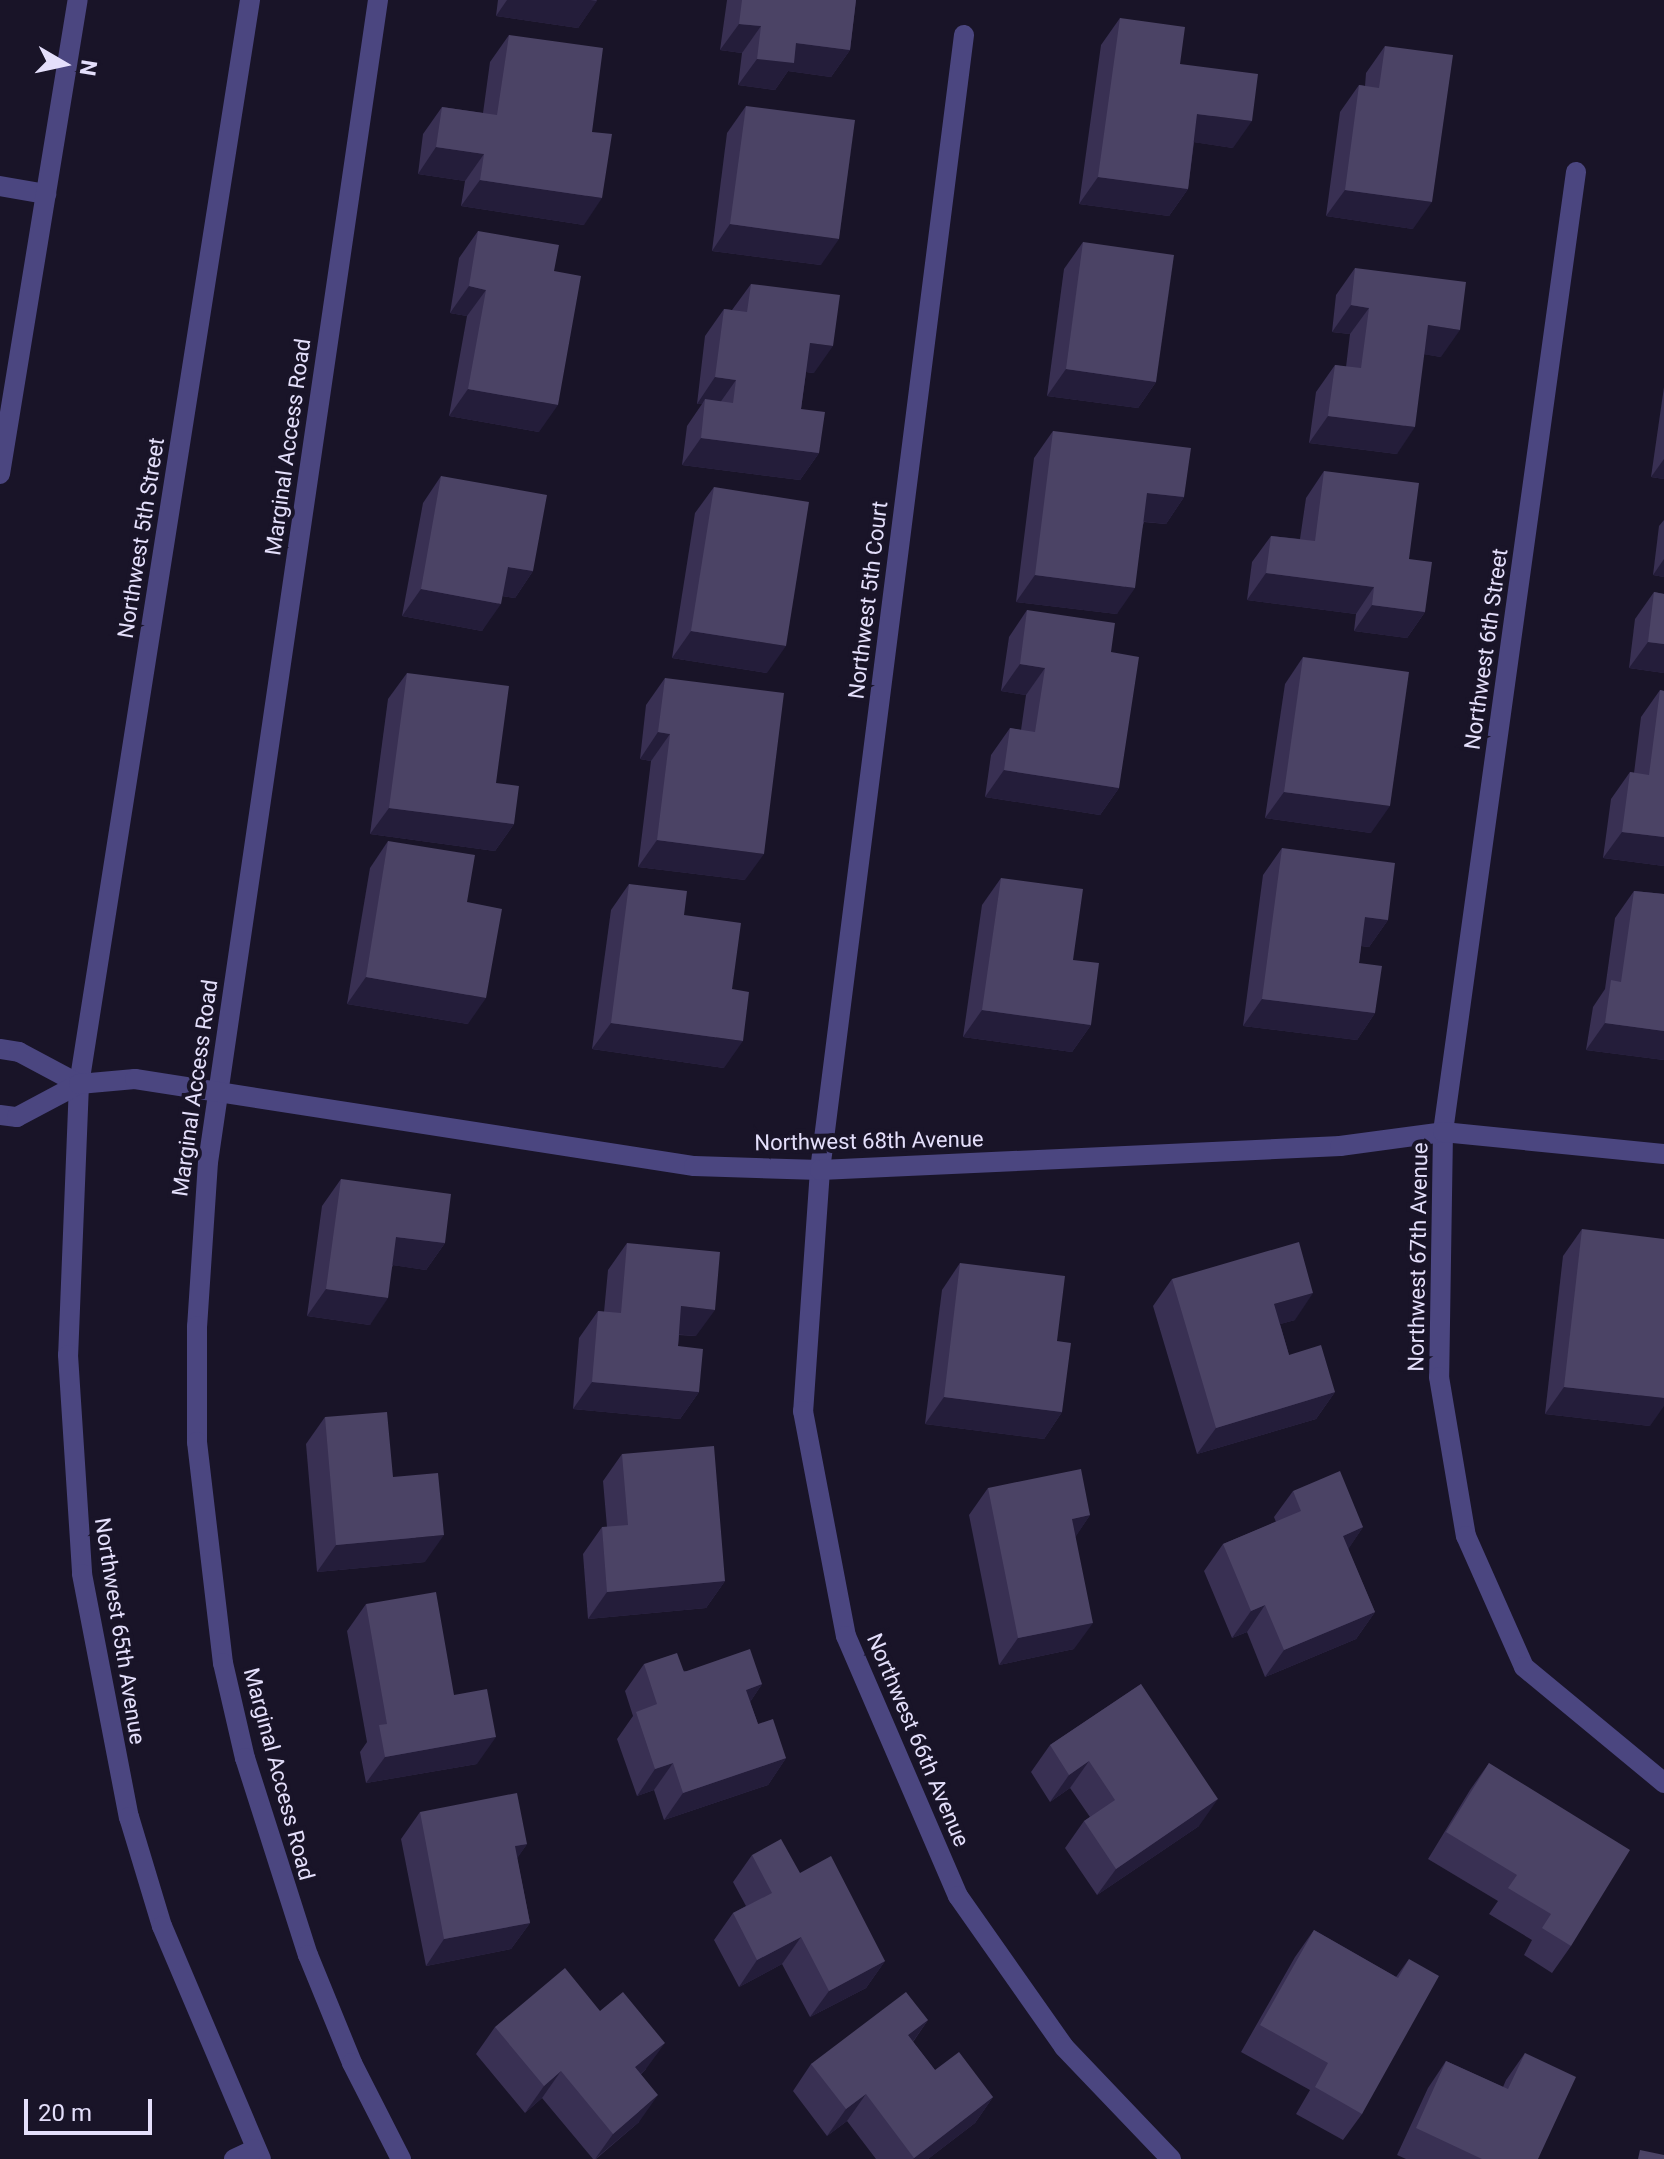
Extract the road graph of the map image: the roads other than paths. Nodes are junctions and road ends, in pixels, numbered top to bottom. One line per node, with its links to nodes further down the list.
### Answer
1 (78, 0): 7 (street)
2 (250, 0): 10 (street, Northwest 5th Street)
3 (378, 0): 11 (street, Marginal Access Road)
4 (964, 35): 15 (street, Northwest 5th Court)
5 (1576, 172): 13 (street, Northwest 6th Street)
6 (0, 186): 7 (street)
7 (46, 194): 8 (street)
8 (0, 474)
9 (0, 1049): 10 (street)
10 (79, 1084): 11 (street, Northwest 68th Avenue); 12 (street, Northwest 68th Avenue); 17 (street, Northwest 65th Avenue)
11 (217, 1090): 15 (street, Northwest 68th Avenue); 19 (street, Marginal Access Road)
12 (0, 1115)
13 (1443, 1132): 14 (street, Northwest 68th Avenue); 15 (street, Northwest 68th Avenue); 16 (street, Northwest 67th Avenue)
14 (1664, 1154)
15 (820, 1170): 20 (street, Northwest 66th Avenue)
16 (1664, 1783)
17 (258, 2154): 18 (street)
18 (234, 2159)
19 (401, 2159)
20 (1171, 2159)

